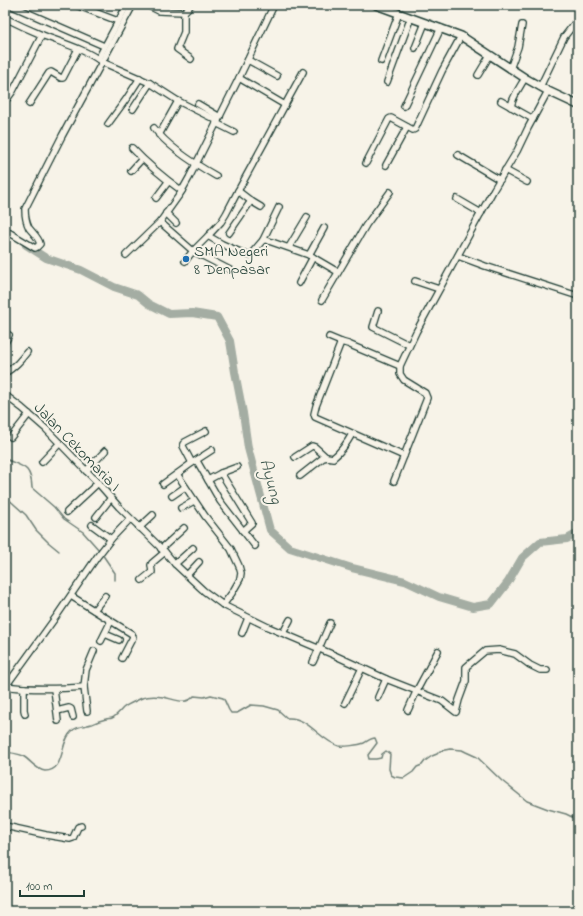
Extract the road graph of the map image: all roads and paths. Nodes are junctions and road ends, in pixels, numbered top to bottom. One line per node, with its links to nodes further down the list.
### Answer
1 (10, 5): 22 (street)
2 (76, 5): 16 (street)
3 (126, 5): 16 (street)
4 (133, 5): 28 (street)
5 (147, 5): 10 (street)
6 (173, 5): 10 (street)
7 (191, 5): 11 (street)
8 (274, 5): 27 (street)
9 (376, 5): 12 (main road)
10 (172, 12): 11 (street)
11 (184, 12): 26 (street)
12 (398, 13): 14 (main road); 29 (street)
13 (5, 18): 20 (street)
14 (411, 18): 17 (main road); 37 (street)
15 (578, 19): 39 (street)
16 (118, 22): 22 (street)
17 (425, 23): 19 (main road); 23 (street)
18 (522, 25): 30 (street)
19 (440, 28): 21 (main road); 48 (street)
20 (42, 35): 24 (street); 41 (street)
21 (461, 36): 25 (main road); 54 (street)
22 (104, 46): 28 (street)
23 (415, 48)
24 (78, 49): 28 (street); 44 (street)
25 (490, 55): 30 (main road); 32 (street)
26 (191, 59)
27 (248, 60): 33 (street); 35 (street)
28 (100, 61): 34 (street); 84 (street)
29 (382, 61)
30 (510, 69): 36 (main road)
31 (303, 72): 47 (street)
32 (478, 75)
33 (277, 76)
34 (140, 78): 38 (street); 53 (street)
35 (239, 78): 47 (street); 52 (street)
36 (525, 78): 39 (main road); 49 (street)
37 (387, 82)
38 (150, 83): 42 (street); 50 (street)
39 (540, 86): 40 (main road)
40 (548, 91): 46 (main road); 51 (street)
41 (5, 96)
42 (178, 101): 52 (street); 57 (street)
43 (501, 101): 49 (street)
44 (29, 104)
45 (198, 104): 52 (street)
46 (578, 104)
47 (284, 105): 71 (street)
48 (404, 106)
49 (511, 106): 51 (street)
50 (133, 109)
51 (533, 119): 64 (street)
52 (218, 120): 56 (street); 62 (street)
53 (108, 124)
54 (407, 127): 61 (street); 63 (street)
55 (154, 128): 57 (street)
56 (234, 132)
57 (159, 135): 62 (street)
58 (132, 148): 60 (street)
59 (458, 155): 67 (street)
60 (142, 159): 65 (street); 68 (street)
61 (366, 163)
62 (196, 164): 66 (street); 70 (street)
63 (386, 165)
64 (505, 170): 67 (street); 69 (street)
65 (130, 171)
66 (216, 176)
67 (500, 180): 79 (street)
68 (168, 182): 70 (street); 73 (street)
69 (527, 182)
70 (182, 191): 78 (street)
71 (238, 191): 75 (street); 86 (street)
72 (390, 192): 95 (street)
73 (156, 198)
74 (457, 199): 79 (street)
75 (251, 201): 76 (street); 85 (street)
76 (261, 207)
77 (279, 207): 87 (street)
78 (166, 213): 81 (street); 82 (street)
79 (481, 213): 92 (street)
80 (307, 217): 88 (street)
81 (160, 222): 89 (street); 90 (street)
82 (176, 223)
83 (324, 228): 91 (street)
84 (5, 230)
85 (230, 233)
86 (208, 236): 87 (street); 89 (street)
87 (263, 240): 88 (street)
88 (289, 247): 91 (street)
89 (194, 251): 93 (street); 94 (street)
90 (126, 255)
91 (311, 256): 95 (street); 97 (street)
92 (458, 256): 98 (street); 99 (street)
93 (185, 261)
94 (230, 270)
95 (338, 272): 100 (street)
96 (415, 281): 98 (street)
97 (299, 283)
98 (439, 289): 106 (street)
99 (578, 296)
100 (322, 300)
101 (378, 311): 106 (street)
102 (9, 335): 105 (street)
103 (329, 337): 104 (street)
104 (340, 342): 108 (street); 113 (street)
105 (5, 343)
106 (409, 345): 108 (street)
107 (27, 352): 109 (street)
108 (400, 366): 118 (street)
109 (5, 373)
110 (5, 395): 111 (street, Jalan Cekomaria I)
111 (29, 414): 114 (street); 115 (street, Jalan Cekomaria I)
112 (206, 431): 122 (street)
113 (352, 434): 118 (street); 120 (street)
114 (11, 437)
115 (60, 443): 121 (street); 124 (street, Jalan Cekomaria I)
116 (212, 450): 122 (street)
117 (105, 451): 124 (street)
118 (404, 456): 129 (street)
119 (295, 457): 120 (street)
120 (326, 457): 127 (street)
121 (42, 462)
122 (194, 462): 125 (street); 128 (street)
123 (237, 467): 126 (street)
124 (86, 471): 130 (street, Jalan Cekomaria I)
125 (177, 474): 131 (street); 132 (street)
126 (221, 474): 128 (street); 144 (street)
127 (300, 476)
128 (208, 480): 144 (street)
129 (394, 481)
130 (98, 483): 134 (street, Jalan Cekomaria I); 137 (street)
131 (163, 484)
132 (185, 487): 133 (street); 135 (street)
133 (172, 496)
134 (111, 498): 139 (street); 140 (street, Jalan Cekomaria I)
135 (194, 501): 136 (street); 155 (street)
136 (181, 508)
137 (67, 512)
138 (153, 515): 142 (street)
139 (96, 517)
140 (130, 519): 142 (street, Jalan Cekomaria I); 145 (street)
141 (92, 525): 145 (street)
142 (139, 528): 148 (street, Jalan Cekomaria I)
143 (184, 528): 148 (street)
144 (243, 531): 146 (street)
145 (111, 539): 153 (street)
146 (255, 546)
147 (193, 548): 150 (street)
148 (163, 550): 150 (street, Jalan Cekomaria I); 152 (street)
149 (199, 562): 151 (street)
150 (175, 564): 151 (street, Jalan Cekomaria I)
151 (187, 575): 155 (street, Jalan Cekomaria I)
152 (142, 580)
153 (71, 596): 156 (street); 174 (street)
154 (105, 596): 156 (street)
155 (222, 605): 157 (street, Jalan Cekomaria I)
156 (94, 610): 159 (street)
157 (248, 618): 161 (street); 162 (street, Jalan Cekomaria I)
158 (290, 620): 162 (street)
159 (112, 621): 163 (street); 169 (street)
160 (330, 623): 166 (street)
161 (242, 633)
162 (283, 633): 166 (street, Jalan Cekomaria I)
163 (105, 634): 164 (street); 165 (street)
164 (119, 640)
165 (101, 641)
166 (319, 648): 170 (street); 171 (street, Jalan Cekomaria I)
167 (94, 651): 175 (street)
168 (438, 651): 178 (street)
169 (122, 658)
170 (313, 662)
171 (362, 668): 173 (street, Jalan Cekomaria I); 180 (street)
172 (547, 670): 178 (street, Jalan Cekomaria I)
173 (386, 679): 178 (street, Jalan Cekomaria I); 179 (street)
174 (6, 686): 176 (street)
175 (84, 687): 177 (street); 183 (street)
176 (24, 688): 177 (street); 184 (street)
177 (54, 689): 182 (street)
178 (417, 690): 181 (street)
179 (378, 697)
180 (345, 703)
181 (408, 710)
182 (57, 711): 185 (street); 186 (street)
183 (87, 711)
184 (25, 714)
185 (73, 716)
186 (58, 721)
187 (5, 826): 188 (street)
188 (81, 826)

